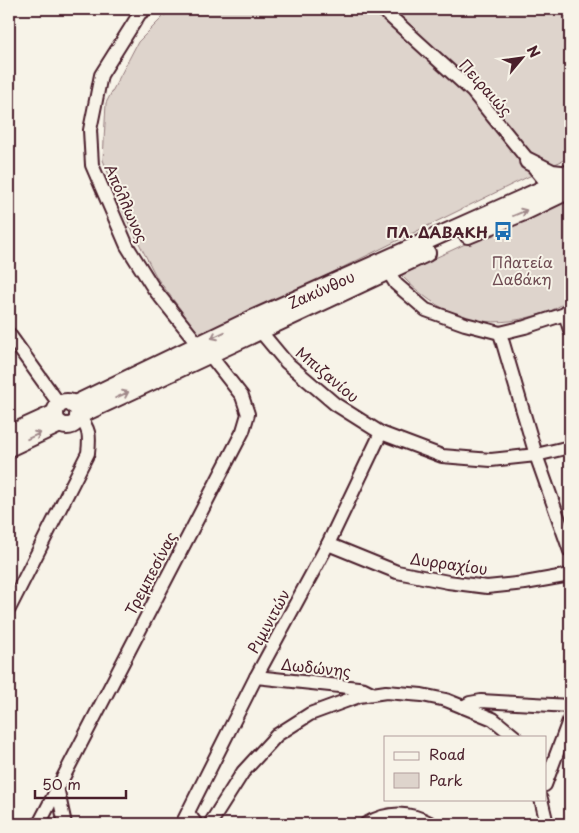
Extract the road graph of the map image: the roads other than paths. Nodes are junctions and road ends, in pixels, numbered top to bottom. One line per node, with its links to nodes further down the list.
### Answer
1 (382, 9): 3 (street, Πειραιώς)
2 (140, 10): 13 (street, Απόλλωνος)
3 (531, 165): 4 (street); 5 (street, Πειραιώς); 6 (street)
4 (570, 176): 5 (street, Ζακύνθου)
5 (559, 191): 6 (street, Ζακύνθου); 7 (street, Ζακύνθου, one-way to 5)
6 (529, 196): 9 (street, Ζακύνθου)
7 (388, 271): 9 (street, Ζακύνθου); 11 (street)
8 (568, 311): 10 (street); 11 (street)
9 (256, 325): 13 (street, Ζακύνθου); 15 (street, Μπιζανίου)
10 (570, 330)
11 (500, 333): 19 (street)
12 (9, 334): 14 (street)
13 (203, 349): 14 (street, Ζακύνθου); 31 (street, Τρεμπεσίνας)
14 (65, 413): 16 (street, Ζακύνθου); 18 (street, Ζακύνθου, one-way to 14); 23 (street)
15 (381, 433): 19 (street, Μπιζανίου); 20 (street, Ριμινιτών)
16 (9, 434)
17 (570, 447): 19 (street, Μπιζανίου)
18 (9, 448)
19 (536, 455): 21 (street)
20 (328, 544): 22 (street, Δυρραχίου); 24 (street, Ριμινιτών)
21 (570, 552)
22 (570, 575)
23 (9, 608)
24 (256, 677): 25 (street, Δωδώνης); 33 (street, Ριμινιτών)
25 (372, 693): 27 (street, Δωδώνης); 37 (street, Δωδώνης)
26 (570, 706): 27 (street)
27 (463, 707): 29 (street, Δωδώνης)
28 (570, 718): 30 (street)
29 (514, 736)
30 (546, 782)
31 (57, 787): 34 (street, Τρεμπεσίνας); 35 (street)
32 (541, 800): 40 (street)
33 (185, 819): 36 (street)
34 (39, 824)
35 (65, 824)
36 (196, 824)
37 (210, 824)
38 (366, 824): 39 (street)
39 (432, 824)
40 (547, 824)

